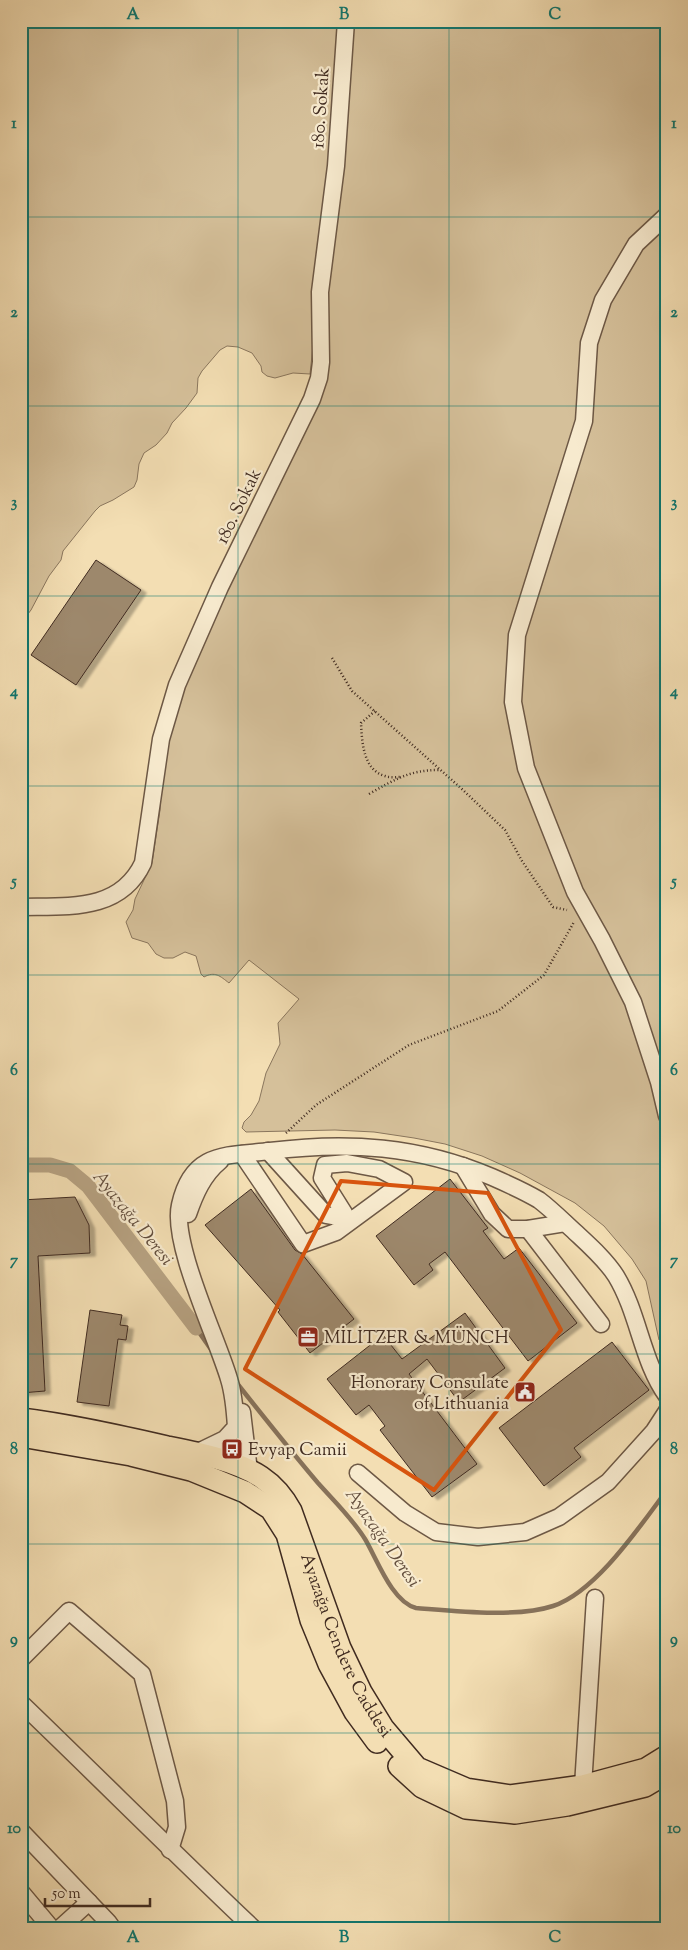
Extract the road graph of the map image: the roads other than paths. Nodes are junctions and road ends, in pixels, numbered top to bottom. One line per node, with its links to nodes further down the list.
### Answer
1 (346, 21): 3 (street, 180. Sokak)
2 (667, 215): 4 (street)
3 (21, 907)
4 (667, 1116)
5 (268, 1151): 6 (street); 6 (street); 7 (street)
6 (235, 1154): 12 (street)
7 (463, 1166): 8 (street); 9 (street)
8 (565, 1223): 9 (street); 11 (street)
9 (528, 1229): 10 (street)
10 (601, 1324)
11 (667, 1396)
12 (238, 1404): 19 (street); 21 (street)
13 (21, 1410): 16 (main road)
14 (667, 1411): 22 (street)
15 (21, 1419): 16 (main road)
16 (56, 1423): 19 (main road, Ayazağa Cendere Caddesi)
17 (21, 1436): 20 (main road)
18 (21, 1450): 20 (main road)
19 (196, 1453): 21 (main road, Ayazağa Cendere Caddesi)
20 (131, 1455): 27 (main road, Ayazağa Cendere Caddesi)
21 (249, 1471): 28 (main road, Ayazağa Cendere Caddesi)
22 (358, 1473)
23 (595, 1598): 28 (street)
24 (21, 1659): 30 (street)
25 (21, 1703): 30 (street)
26 (667, 1756): 28 (main road, Ayazağa Cendere Caddesi)
27 (667, 1773)
28 (583, 1786)
29 (23, 1837): 32 (street)
30 (170, 1850): 36 (street)
31 (21, 1892): 33 (street)
32 (89, 1902): 34 (street); 35 (street)
33 (52, 1929)
34 (58, 1929)
35 (113, 1929)
36 (254, 1929)

